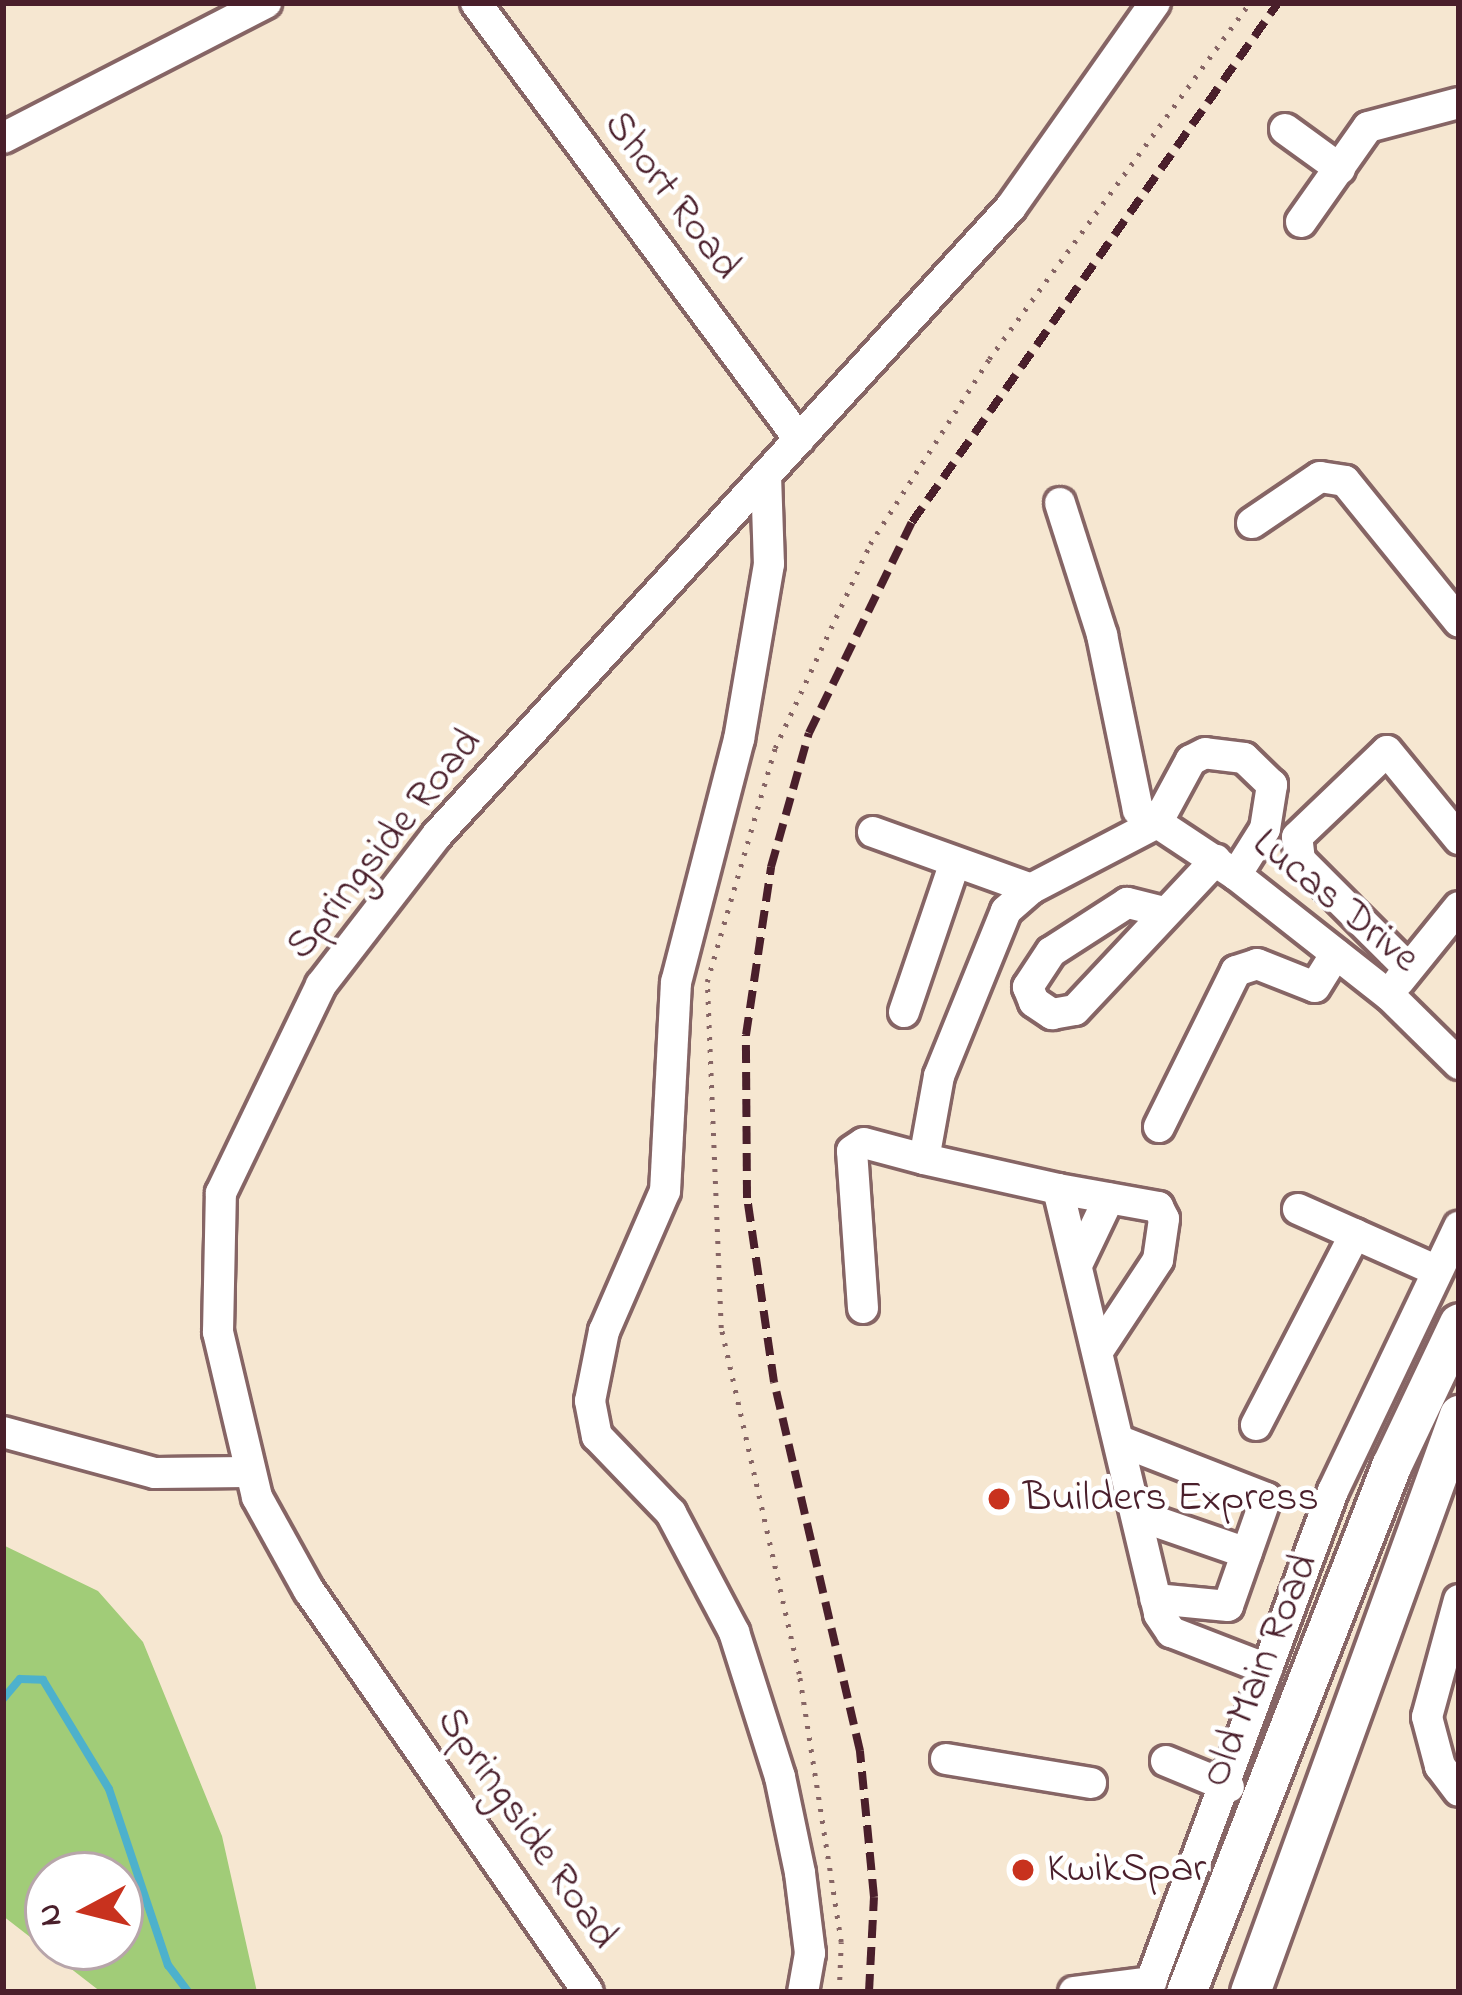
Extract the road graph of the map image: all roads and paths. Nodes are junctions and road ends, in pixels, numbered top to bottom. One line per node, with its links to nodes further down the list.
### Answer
1 (266, 3): 7 (street)
2 (476, 3): 10 (street, Short Road)
3 (1155, 3): 10 (street, Springside Road)
4 (1250, 3): 61 (path)
5 (1459, 104): 8 (street)
6 (1285, 129): 8 (street)
7 (3, 138)
8 (1340, 169): 9 (street)
9 (1301, 222)
10 (799, 439): 11 (street, Springside Road)
11 (766, 475): 46 (street, Springside Road); 60 (street)
12 (1060, 503): 15 (street)
13 (1252, 523): 14 (street)
14 (1459, 622)
15 (1153, 821): 19 (street, Lucas Drive); 19 (street); 20 (street)
16 (872, 832): 18 (street)
17 (1459, 839): 24 (street)
18 (955, 862): 20 (street); 26 (street)
19 (1226, 867): 22 (street); 23 (street, Lucas Drive)
20 (1030, 889): 29 (street)
21 (1459, 908): 24 (street)
22 (1164, 912)
23 (1336, 954): 25 (street, Lucas Drive); 28 (street)
24 (1408, 968): 25 (street)
25 (1390, 996): 27 (street, Lucas Drive)
26 (904, 1012)
27 (1459, 1064)
28 (1159, 1127)
29 (924, 1159): 30 (street); 37 (street)
30 (1058, 1189): 31 (street); 35 (street)
31 (1109, 1198): 35 (street); 39 (street)
32 (1298, 1208): 34 (street)
33 (1459, 1227): 36 (street)
34 (1355, 1234): 36 (street); 41 (street)
35 (1077, 1265): 39 (street)
36 (1437, 1271): 44 (street)
37 (862, 1308)
38 (1459, 1323): 45 (main road, Old Main Road)
39 (1098, 1351): 43 (street)
40 (1459, 1414): 47 (main road)
41 (1256, 1425)
42 (3, 1432): 46 (street)
43 (1120, 1442): 48 (street); 49 (street)
44 (1350, 1454): 45 (street); 52 (street)
45 (1391, 1466): 47 (street); 58 (main road, Old Main Road)
46 (247, 1472): 59 (street, Springside Road)
47 (1445, 1481): 63 (main road)
48 (1137, 1515): 49 (street); 50 (street)
49 (1247, 1553): 50 (street)
50 (1156, 1599): 52 (street)
51 (1459, 1600): 57 (street)
52 (1267, 1669): 56 (street)
53 (946, 1759): 55 (street)
54 (1166, 1761): 56 (street)
55 (1091, 1783)
56 (1229, 1787): 58 (street)
57 (1459, 1791)
58 (1162, 1989): 62 (street)
59 (588, 1992)
60 (803, 1992)
61 (839, 1992)
62 (1074, 1992)
63 (1250, 1992)

